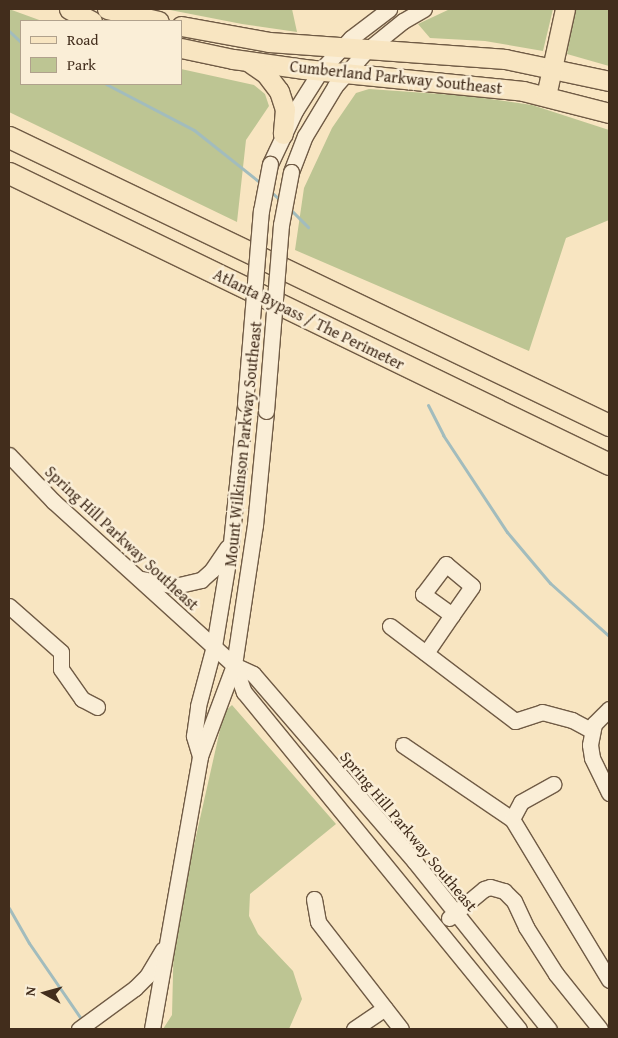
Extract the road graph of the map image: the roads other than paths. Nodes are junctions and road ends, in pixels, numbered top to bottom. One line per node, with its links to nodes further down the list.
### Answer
1 (69, 9): 6 (main road)
2 (107, 9): 7 (main road)
3 (389, 9): 10 (street, Mount Wilkinson Parkway Southeast)
4 (424, 9): 11 (street, Mount Wilkinson Parkway Southeast)
5 (565, 9): 13 (main road)
6 (90, 20)
7 (155, 20)
8 (182, 26): 10 (main road, Cumberland Parkway Southeast)
9 (182, 48): 12 (main road, Cumberland Parkway Southeast)
10 (340, 49): 11 (main road, Cumberland Parkway Southeast); 14 (street, Mount Wilkinson Parkway Southeast)
11 (367, 50): 13 (main road, Cumberland Parkway Southeast); 15 (street, Mount Wilkinson Parkway Southeast)
12 (248, 61): 14 (main road, Cumberland Parkway Southeast); 19 (main road)
13 (552, 67): 16 (main road, Cumberland Parkway Southeast); 17 (main road)
14 (321, 70): 15 (main road, Cumberland Parkway Southeast); 19 (street, Mount Wilkinson Parkway Southeast)
15 (347, 73): 17 (main road, Cumberland Parkway Southeast); 32 (street, Mount Wilkinson Parkway Southeast, bridge)
16 (609, 81)
17 (546, 96): 18 (main road, Cumberland Parkway Southeast)
18 (609, 113)
19 (283, 134): 25 (street, Mount Wilkinson Parkway Southeast, bridge)
20 (9, 138): 22 (highway, Atlanta Bypass / The Perimeter)
21 (9, 173): 24 (highway, Atlanta Bypass / The Perimeter)
22 (609, 425)
23 (9, 455): 26 (street, Spring Hill Parkway Southeast)
24 (609, 464)
25 (231, 543): 26 (street); 30 (street, Mount Wilkinson Parkway Southeast)
26 (140, 579): 30 (street, Spring Hill Parkway Southeast)
27 (9, 606): 33 (street)
28 (452, 615): 31 (street)
29 (390, 626): 31 (street)
30 (214, 646): 32 (street, Spring Hill Parkway Southeast); 37 (street, Mount Wilkinson Parkway Southeast)
31 (426, 653): 35 (street)
32 (234, 665): 37 (street, Mount Wilkinson Parkway Southeast); 42 (street, Spring Hill Parkway Southeast); 43 (street, Spring Hill Parkway Southeast)
33 (97, 707)
34 (609, 709): 35 (street)
35 (591, 730): 39 (street)
36 (403, 745): 40 (street)
37 (200, 756): 44 (street)
38 (553, 784): 40 (street)
39 (609, 793)
40 (512, 819): 45 (street)
41 (314, 899): 46 (street)
42 (455, 912): 43 (street); 52 (street, Spring Hill Parkway Southeast); 53 (street)
43 (438, 926): 51 (street, Spring Hill Parkway Southeast)
44 (171, 927): 47 (street); 48 (street)
45 (609, 980)
46 (385, 1008): 49 (street); 50 (street)
47 (79, 1029)
48 (152, 1029)
49 (354, 1029)
50 (400, 1029)
51 (519, 1029)
52 (548, 1029)
53 (600, 1029)

